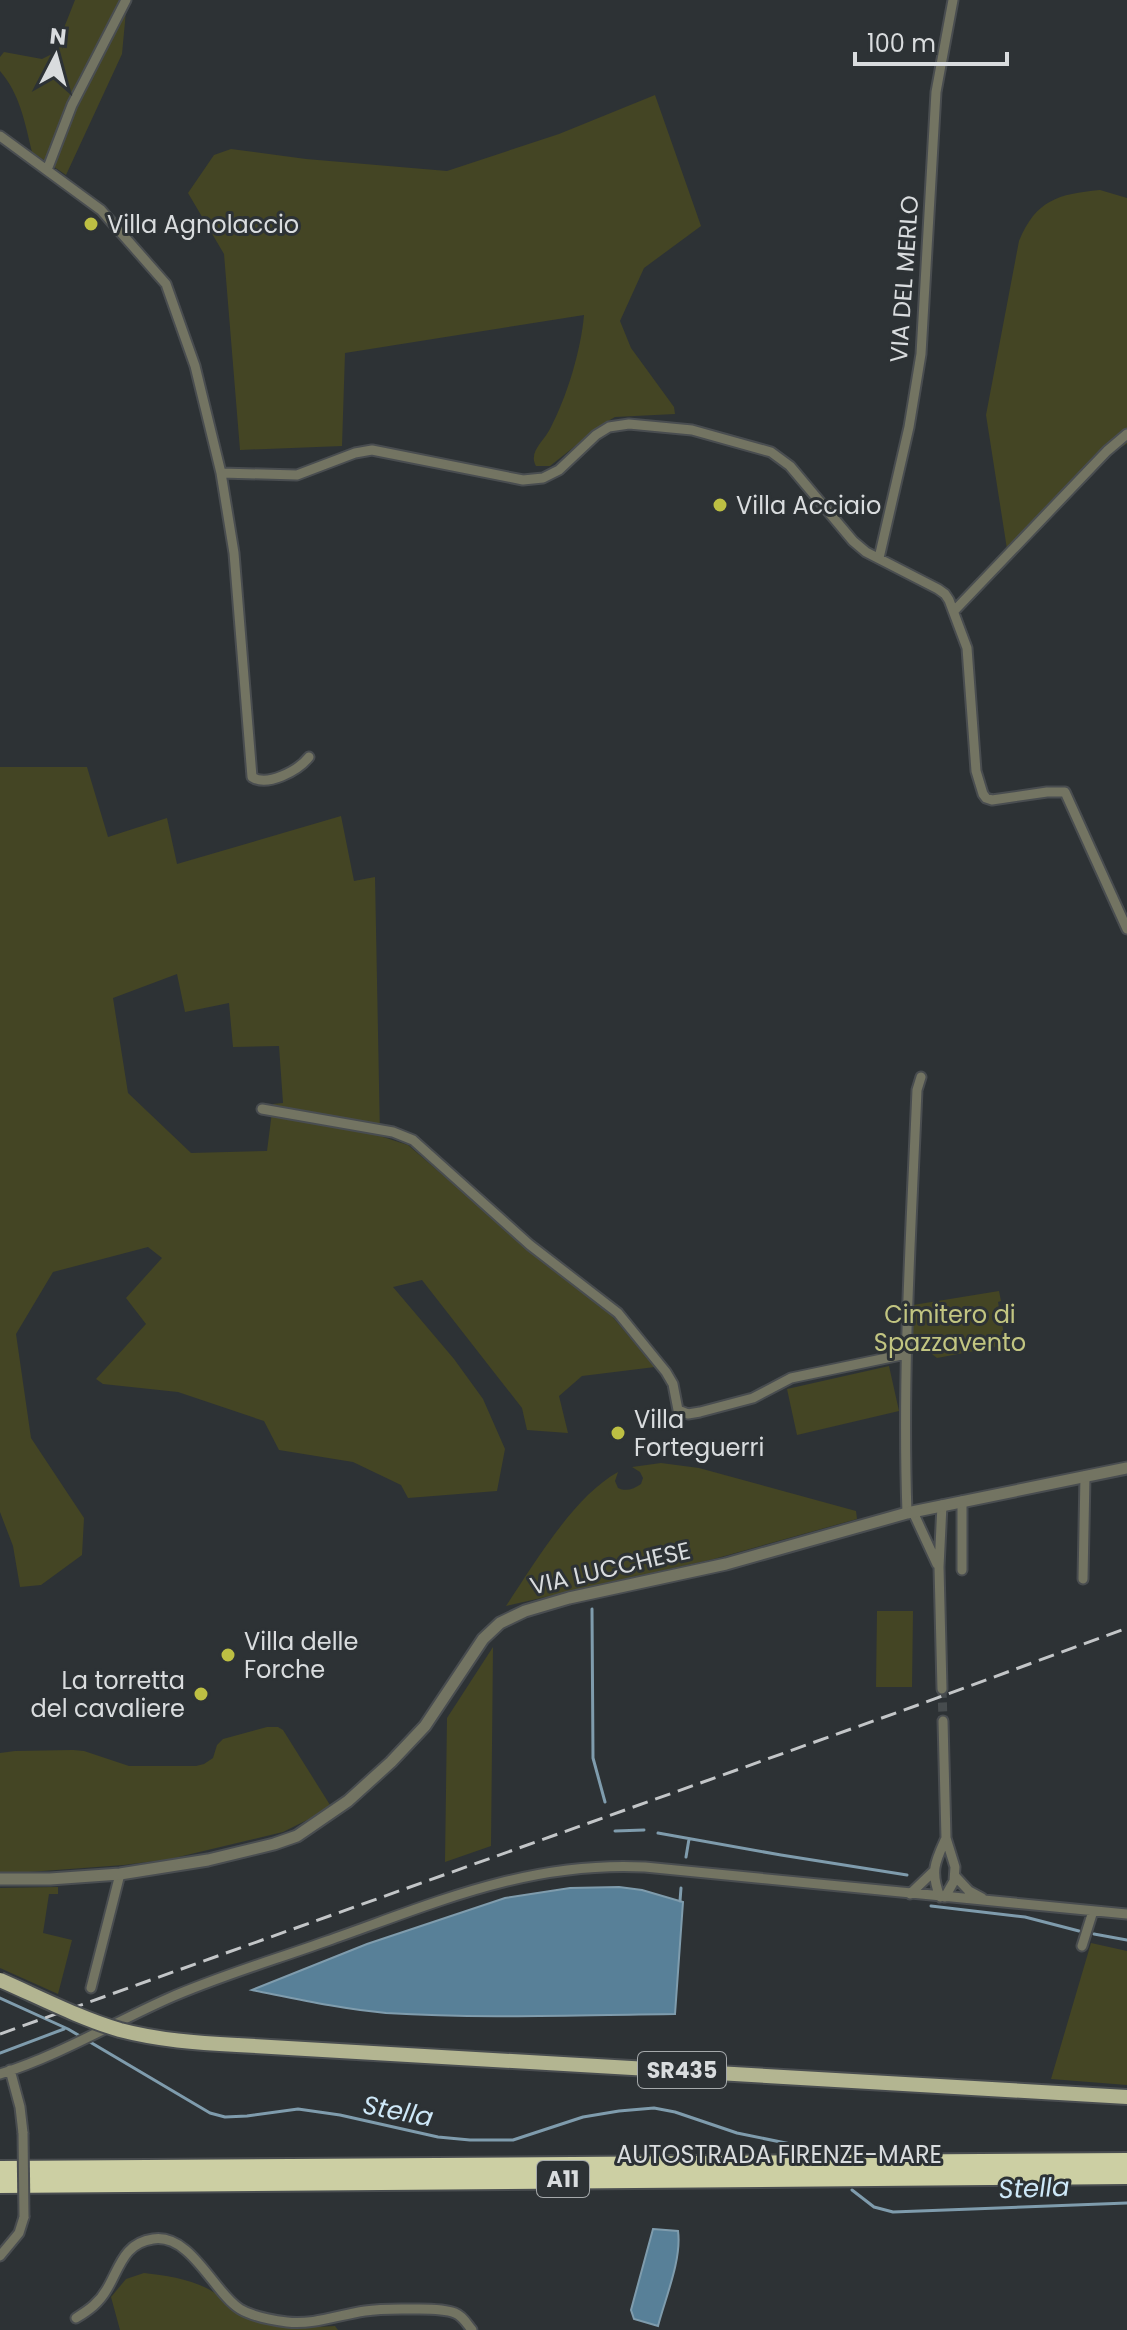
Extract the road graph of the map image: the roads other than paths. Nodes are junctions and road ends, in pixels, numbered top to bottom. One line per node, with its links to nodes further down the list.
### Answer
1 (126, 0): 4 (street)
2 (953, 0): 7 (street, VIA DEL MERLO)
3 (0, 136): 4 (street)
4 (47, 170): 6 (street)
5 (1127, 434): 8 (street)
6 (221, 473): 7 (street); 9 (street)
7 (879, 558): 8 (street)
8 (954, 611): 10 (street)
9 (309, 757)
10 (1127, 929)
11 (921, 1077): 13 (street)
12 (262, 1109): 13 (street)
13 (906, 1354): 18 (street)
14 (1127, 1468): 15 (street, VIA LUCCHESE)
15 (1085, 1476): 16 (street, VIA LUCCHESE); 21 (street)
16 (962, 1501): 17 (street, VIA LUCCHESE); 20 (street)
17 (942, 1505): 18 (street, VIA LUCCHESE); 19 (street)
18 (910, 1512): 19 (street); 26 (street, VIA LUCCHESE)
19 (939, 1567): 22 (street)
20 (962, 1570)
21 (1083, 1579)
22 (942, 1689)
23 (943, 1721): 24 (street)
24 (946, 1838): 25 (street); 27 (street)
25 (934, 1871): 29 (street); 30 (street)
26 (120, 1874): 28 (street, VIA LUCCHESE); 36 (street)
27 (955, 1876): 30 (street); 31 (street)
28 (0, 1879)
29 (910, 1894): 30 (street); 37 (street)
30 (942, 1897): 31 (street)
31 (988, 1902): 32 (street)
32 (1093, 1911): 33 (street); 34 (street)
33 (1127, 1914)
34 (1082, 1946)
35 (0, 1980): 38 (main road, SR435, bridge)
36 (91, 1988)
37 (5, 2072): 43 (street, bridge)
38 (1127, 2097)
39 (1127, 2161): 40 (highway, AUTOSTRADA FIRENZE-MARE / A11)
40 (0, 2169)
41 (1127, 2176): 42 (highway, AUTOSTRADA FIRENZE-MARE / A11)
42 (0, 2185)
43 (0, 2256)
44 (76, 2318): 45 (street)
45 (472, 2330)

